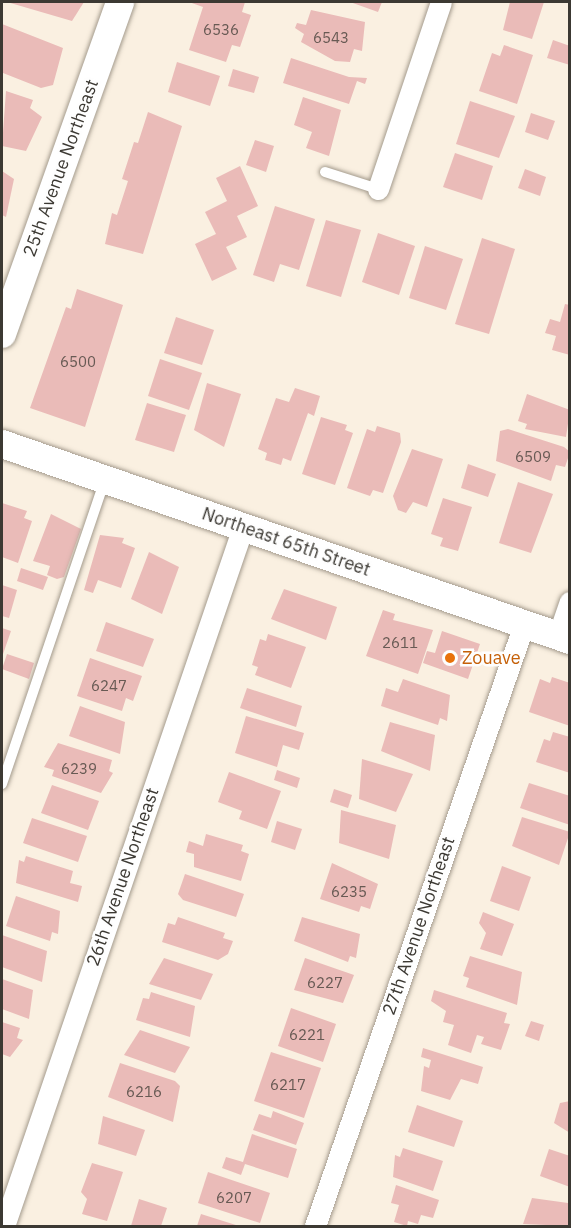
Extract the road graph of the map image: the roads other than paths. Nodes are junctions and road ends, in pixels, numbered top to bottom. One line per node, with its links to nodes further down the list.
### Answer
1 (120, 2): 5 (main road, 25th Avenue Northeast)
2 (441, 2): 4 (street)
3 (325, 172): 4 (lane)
4 (378, 189)
5 (2, 334)
6 (2, 444): 7 (main road, Northeast 65th Street)
7 (105, 479): 8 (main road, Northeast 65th Street); 12 (lane)
8 (243, 527): 10 (main road, Northeast 65th Street); 13 (street, 26th Avenue Northeast)
9 (570, 602): 11 (street)
10 (524, 624): 11 (main road, Northeast 65th Street); 14 (street, 27th Avenue Northeast)
11 (564, 638)
12 (2, 784)
13 (4, 1227)
14 (315, 1227)

